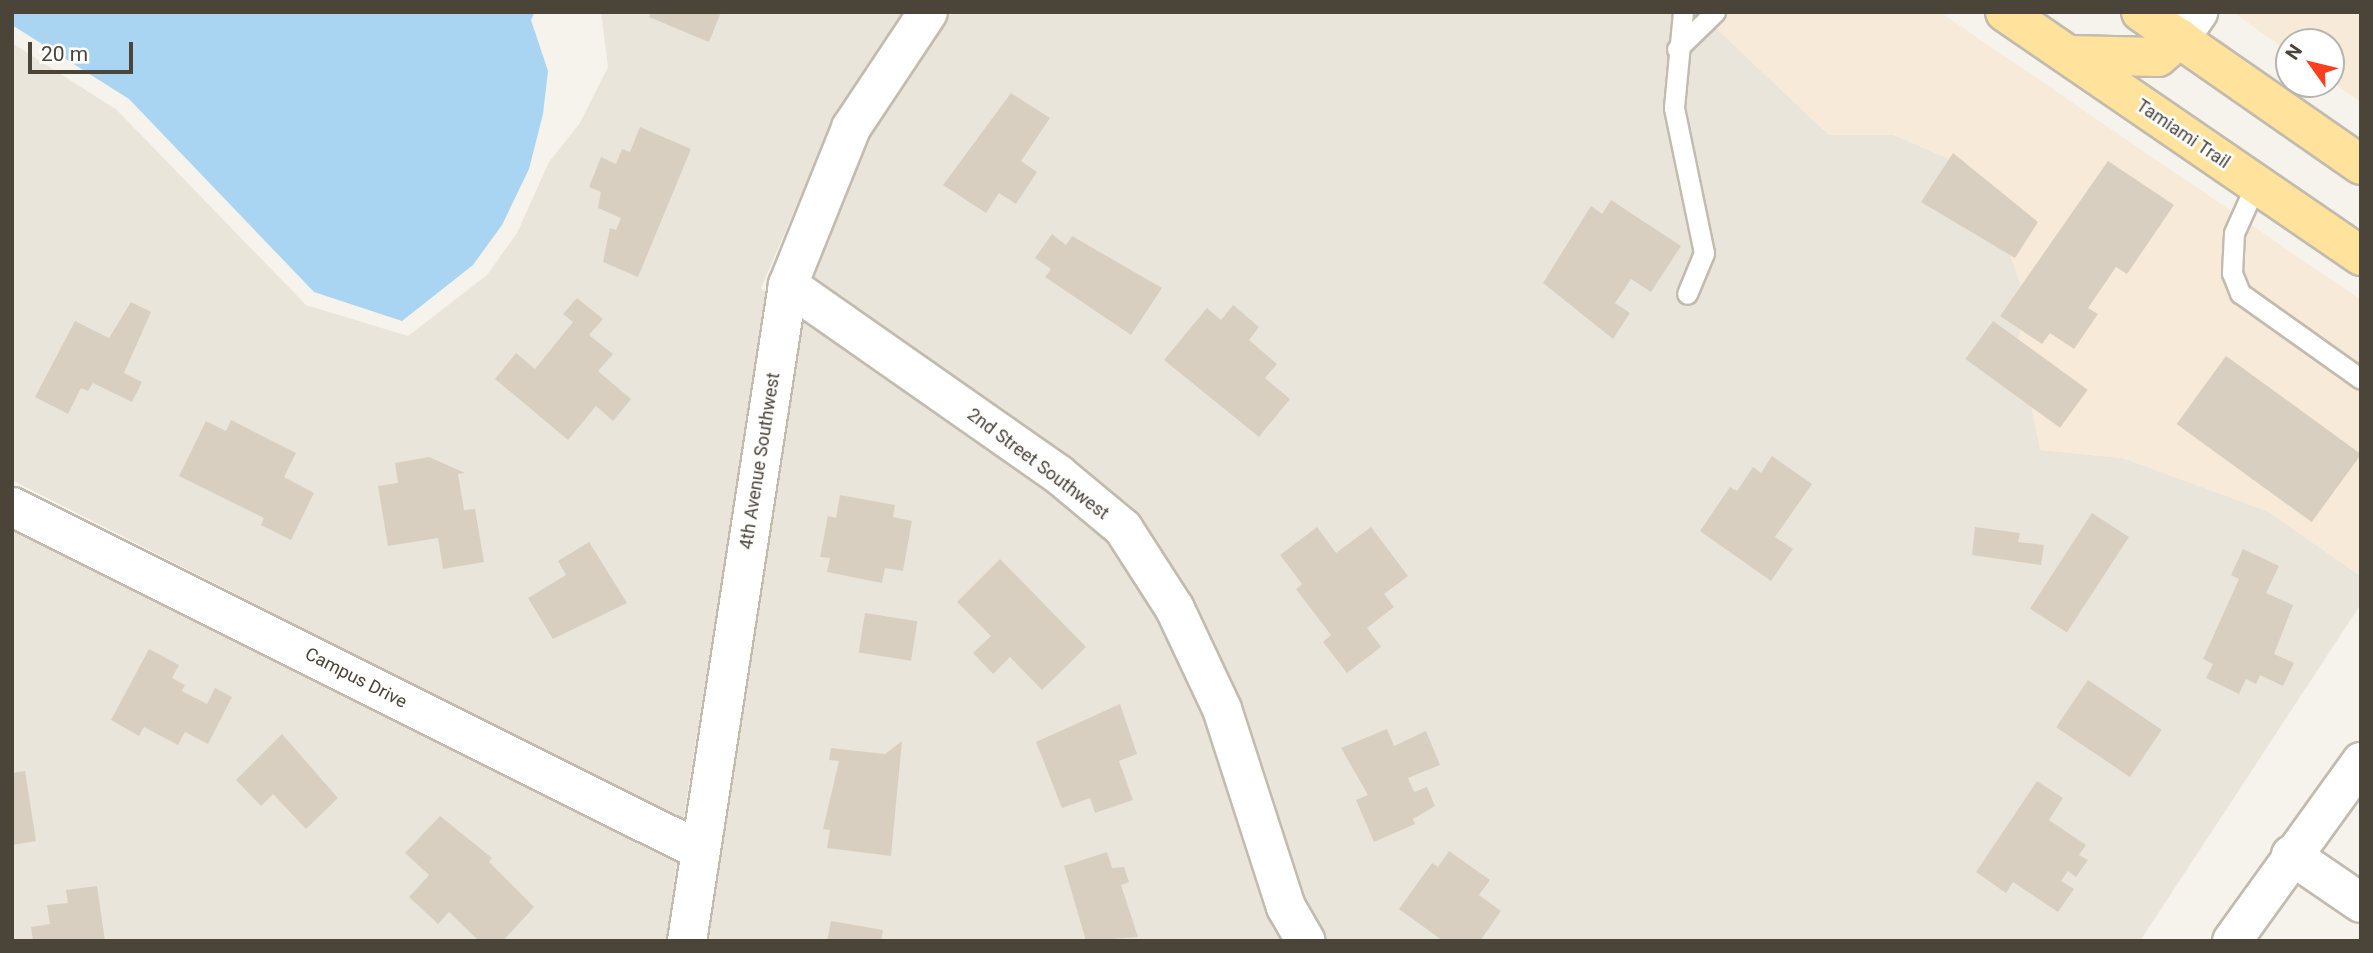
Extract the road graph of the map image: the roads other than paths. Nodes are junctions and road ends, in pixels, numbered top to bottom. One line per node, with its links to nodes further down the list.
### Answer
1 (928, 12): 12 (street, 4th Avenue Southwest)
2 (1683, 12): 7 (lane)
3 (1715, 12): 7 (lane)
4 (2005, 12): 8 (main road, Tamiami Trail)
5 (2141, 12): 6 (main road)
6 (2188, 25): 8 (main road); 9 (main road)
7 (1677, 49): 13 (lane)
8 (2068, 55): 10 (main road, Tamiami Trail)
9 (2361, 165)
10 (2256, 184): 11 (main road, Tamiami Trail); 14 (lane)
11 (2361, 256)
12 (788, 285): 17 (street, 4th Avenue Southwest); 21 (street, 2nd Street Southwest)
13 (1687, 294)
14 (2361, 379)
15 (12, 507): 17 (street, Campus Drive)
16 (2361, 762): 18 (street)
17 (699, 850): 20 (street, 4th Avenue Southwest)
18 (2291, 855): 19 (street); 22 (street)
19 (2361, 903)
20 (687, 941)
21 (1306, 941)
22 (2232, 941)

